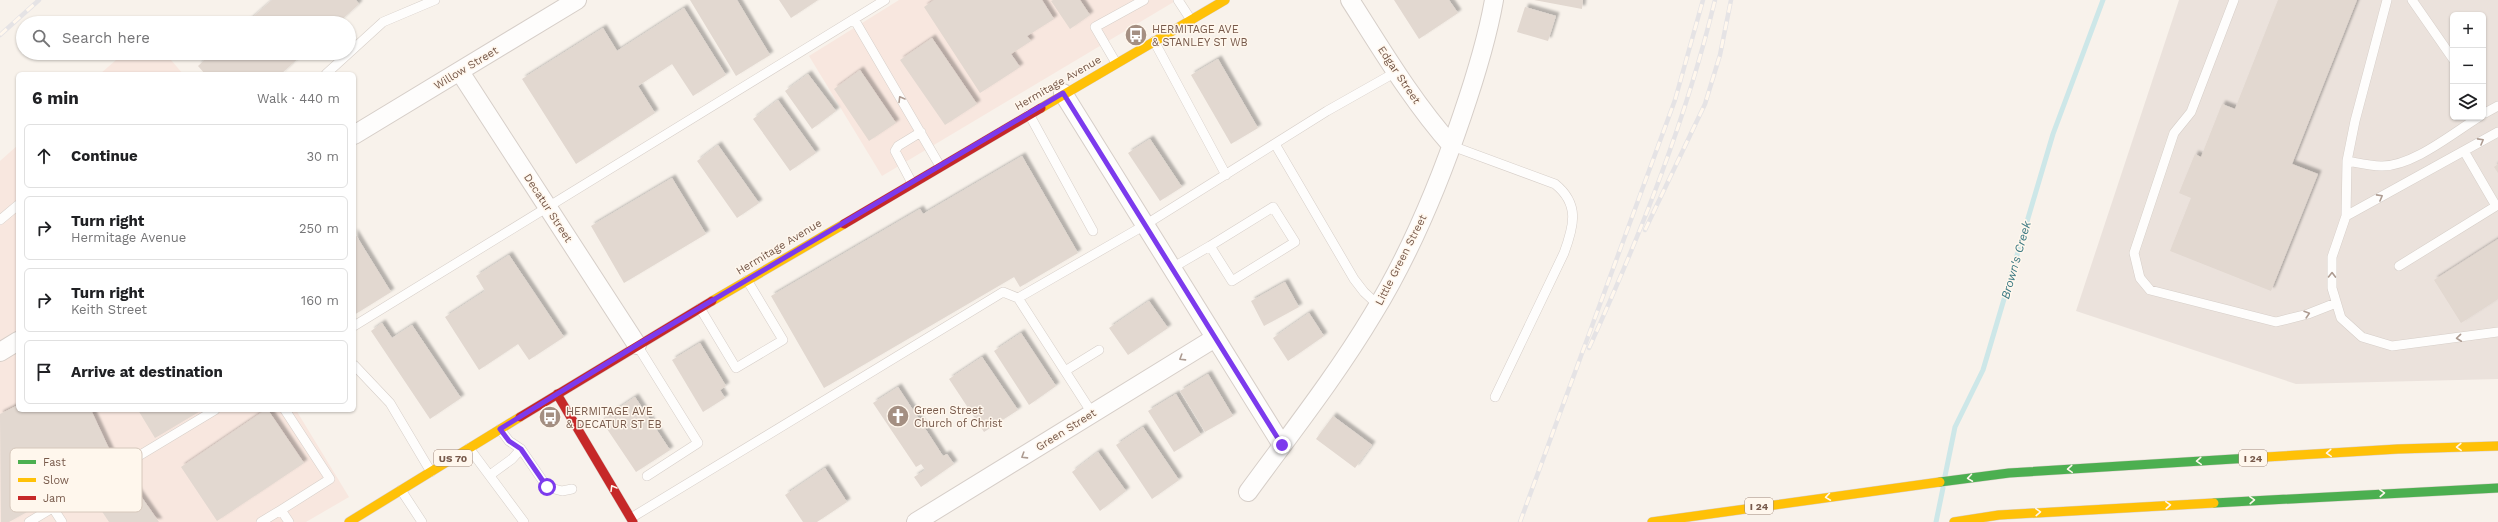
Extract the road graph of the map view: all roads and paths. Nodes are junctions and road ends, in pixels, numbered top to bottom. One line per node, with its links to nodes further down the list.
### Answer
1 (435, 0): 15 (lane)
2 (578, 0): 20 (street, Willow Street)
3 (885, 0): 12 (lane)
4 (1144, 0): 18 (lane)
5 (1178, 0): 13 (lane)
6 (1225, 0): 13 (main road, Hermitage Avenue / US 70)
7 (1350, 0): 21 (street, Edgar Street)
8 (1494, 0): 31 (street, Little Green Street)
9 (2234, 0): 48 (lane, one-way to 48)
10 (2387, 0): 33 (lane)
11 (2412, 0): 16 (lane)
12 (854, 19): 27 (lane, one-way to 12); 38 (lane)
13 (1191, 20): 14 (main road, Hermitage Avenue / US 70)
14 (1154, 41): 18 (main road, Hermitage Avenue / US 70); 35 (lane)
15 (356, 47)
16 (2450, 55)
17 (341, 60): 19 (lane)
18 (1116, 63): 22 (main road, Hermitage Avenue / US 70)
19 (328, 72)
20 (460, 72): 29 (street, Willow Street); 38 (street, Decatur Street)
21 (1396, 72): 30 (lane); 31 (street, Edgar Street)
22 (1063, 93): 25 (main road, Hermitage Avenue / US 70); 41 (street)
23 (2498, 106): 24 (lane)
24 (2486, 112)
25 (1029, 114): 34 (main road, Hermitage Avenue / US 70); 42 (lane)
26 (2472, 120): 33 (lane)
27 (921, 132): 34 (lane); 36 (lane)
28 (2498, 132): 32 (lane, one-way to 28)
29 (356, 134)
30 (1275, 144): 35 (lane); 49 (lane)
31 (1452, 146): 49 (street, Little Green Street); 61 (lane)
32 (2464, 151): 39 (lane, one-way to 32); 44 (lane)
33 (2348, 161): 39 (lane)
34 (940, 166): 36 (main road, Hermitage Avenue / US 70)
35 (1226, 175): 41 (lane)
36 (912, 183): 46 (main road, Hermitage Avenue / US 70)
37 (16, 207): 40 (lane)
38 (548, 208): 51 (lane); 55 (street, Decatur Street)
39 (2346, 216): 48 (lane, one-way to 39)
40 (0, 220)
41 (1145, 225): 45 (street); 47 (lane)
42 (1093, 231)
43 (1210, 246): 43 (lane); 45 (lane)
44 (2400, 266)
45 (1172, 268): 53 (street)
46 (747, 280): 50 (main road, Hermitage Avenue / US 70); 50 (lane)
47 (1018, 298): 59 (lane); 81 (lane)
48 (2336, 302): 52 (lane, one-way to 48)
49 (1378, 305): 66 (street, Little Green Street)
50 (700, 308): 55 (main road, Hermitage Avenue / US 70)
51 (356, 325)
52 (2498, 332)
53 (1215, 338): 64 (street, Green Street, one-way to 64); 66 (street)
54 (16, 342): 57 (street)
55 (637, 345): 60 (main road, Hermitage Avenue / US 70); 73 (lane)
56 (1099, 350): 59 (lane)
57 (0, 352)
58 (356, 366): 71 (lane)
59 (1065, 371): 64 (lane)
60 (557, 394): 65 (main road, Hermitage Avenue / US 70); 81 (main road, one-way to 60)
61 (1495, 398)
62 (212, 412): 70 (lane)
63 (286, 412): 78 (lane)
64 (1092, 413): 89 (street, Green Street, one-way to 89)
65 (500, 429): 68 (main road, Hermitage Avenue / US 70); 69 (lane)
66 (1282, 445): 77 (street, Little Green Street)
67 (2498, 446): 90 (main road, I 24, one-way to 90)
68 (469, 448): 71 (main road, Hermitage Avenue / US 70); 72 (lane)
69 (521, 449): 72 (lane); 75 (lane)
70 (142, 454)
71 (430, 472): 76 (main road, Hermitage Avenue / US 70)
72 (490, 475): 88 (lane)
73 (646, 476)
74 (2498, 488): 91 (main road, one-way to 74)
75 (572, 489)
76 (400, 490): 86 (main road, Hermitage Avenue / US 70); 87 (lane)
77 (1248, 492)
78 (281, 510): 84 (lane); 85 (lane)
79 (46, 512): 82 (lane)
80 (56, 512): 83 (lane)
81 (632, 520)
82 (30, 522)
83 (62, 522)
84 (261, 522)
85 (289, 522)
86 (349, 522)
87 (422, 522)
88 (524, 522)
89 (916, 522)
90 (1652, 522)
91 (1954, 522)

